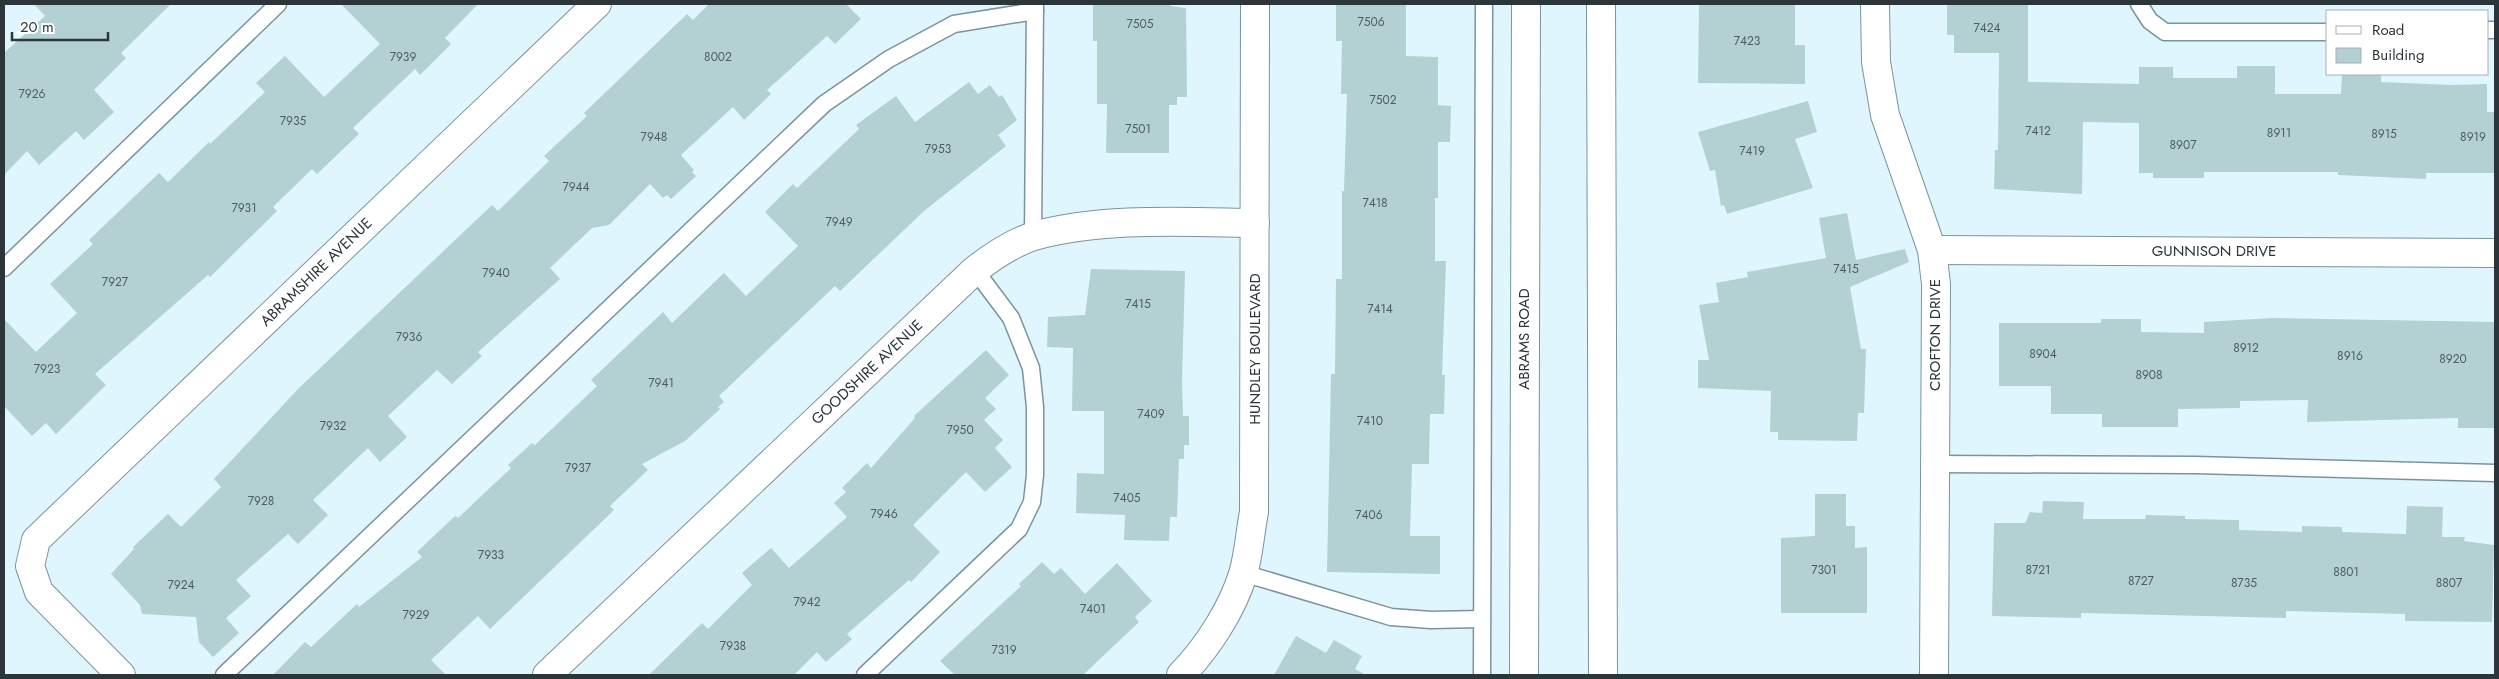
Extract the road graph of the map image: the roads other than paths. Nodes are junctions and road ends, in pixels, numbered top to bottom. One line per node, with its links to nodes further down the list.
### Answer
1 (278, 4): 15 (lane)
2 (597, 4): 21 (street, ABRAMSHIRE AVENUE)
3 (1255, 4): 11 (street, HUNDLEY BOULEVARD)
4 (1484, 4): 20 (lane)
5 (1526, 4): 27 (street, ABRAMS ROAD)
6 (1601, 4): 28 (street)
7 (1875, 4): 13 (street, CROFTON DRIVE)
8 (2139, 4): 10 (lane)
9 (1034, 8): 12 (lane); 22 (lane)
10 (2326, 32)
11 (1255, 223): 12 (street, GOODSHIRE AVENUE); 19 (street, HUNDLEY BOULEVARD)
12 (1033, 236): 16 (street, GOODSHIRE AVENUE)
13 (1932, 250): 14 (street, GUNNISON DRIVE); 17 (street, CROFTON DRIVE)
14 (2495, 253)
15 (4, 268)
16 (975, 270): 23 (street, GOODSHIRE AVENUE); 24 (lane)
17 (1935, 464): 18 (lane); 29 (street, CROFTON DRIVE)
18 (2495, 473)
19 (1243, 573): 20 (lane); 25 (street, HUNDLEY BOULEVARD)
20 (1482, 619): 26 (lane)
21 (121, 675)
22 (224, 675)
23 (547, 675)
24 (865, 675)
25 (1181, 675)
26 (1482, 675)
27 (1524, 675)
28 (1604, 675)
29 (1934, 675)

